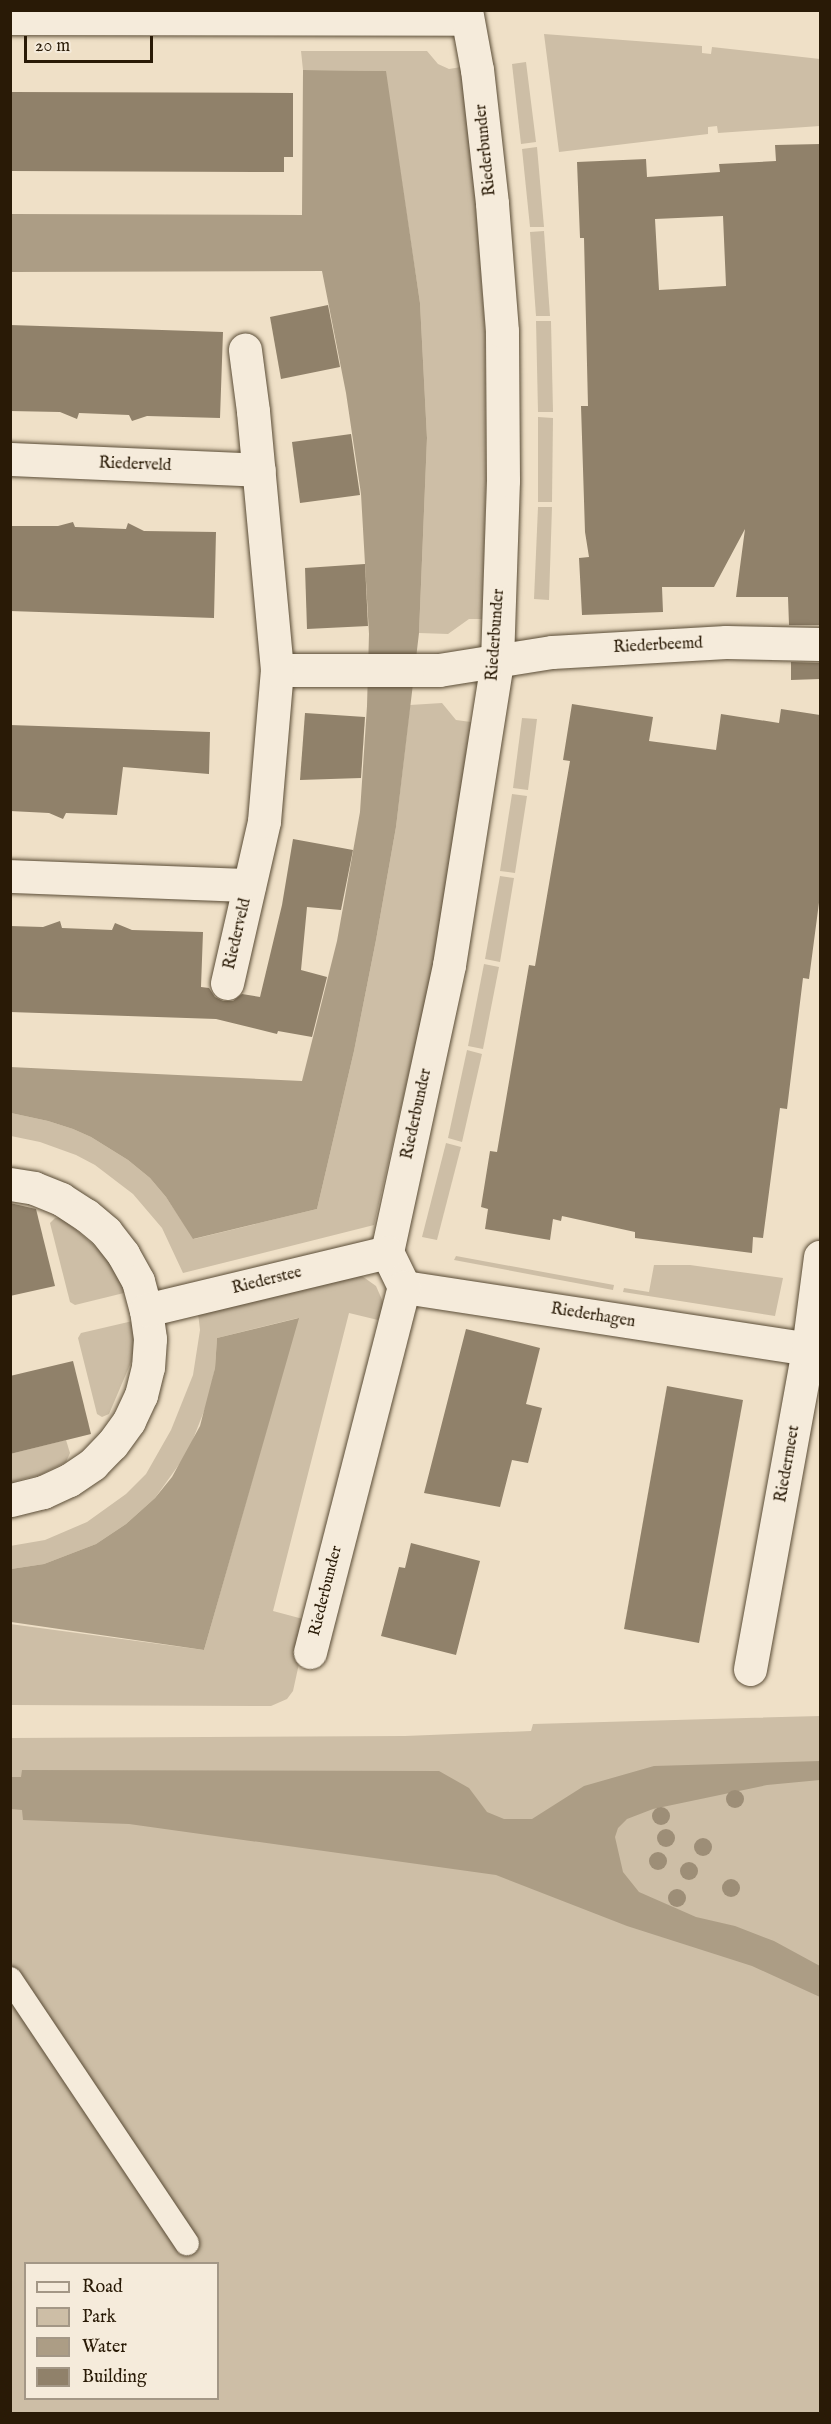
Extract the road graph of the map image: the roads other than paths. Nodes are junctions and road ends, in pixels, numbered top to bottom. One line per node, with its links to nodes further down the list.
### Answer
1 (467, 15): 2 (street); 7 (street, Riederbunder)
2 (10, 18)
3 (244, 350): 5 (street, Riederveld)
4 (10, 459): 5 (street, Riederveld)
5 (259, 470): 8 (street, Riederveld)
6 (820, 644): 7 (street, Riederbeemd)
7 (497, 662): 8 (street); 13 (street, Riederbunder)
8 (277, 670): 10 (street, Riederveld)
9 (10, 876): 10 (street, Riederveld)
10 (249, 885): 11 (street, Riederveld)
11 (227, 983)
12 (10, 1184): 16 (street)
13 (387, 1252): 15 (street); 16 (street, Riederstee)
14 (820, 1257): 17 (street, Riedermeet)
15 (404, 1287): 17 (street, Riederhagen); 19 (street, Riederbunder)
16 (146, 1310): 18 (street)
17 (814, 1350): 20 (street, Riedermeet)
18 (10, 1500)
19 (310, 1652)
20 (750, 1669)
21 (10, 1978): 22 (lane)
22 (187, 2243)

